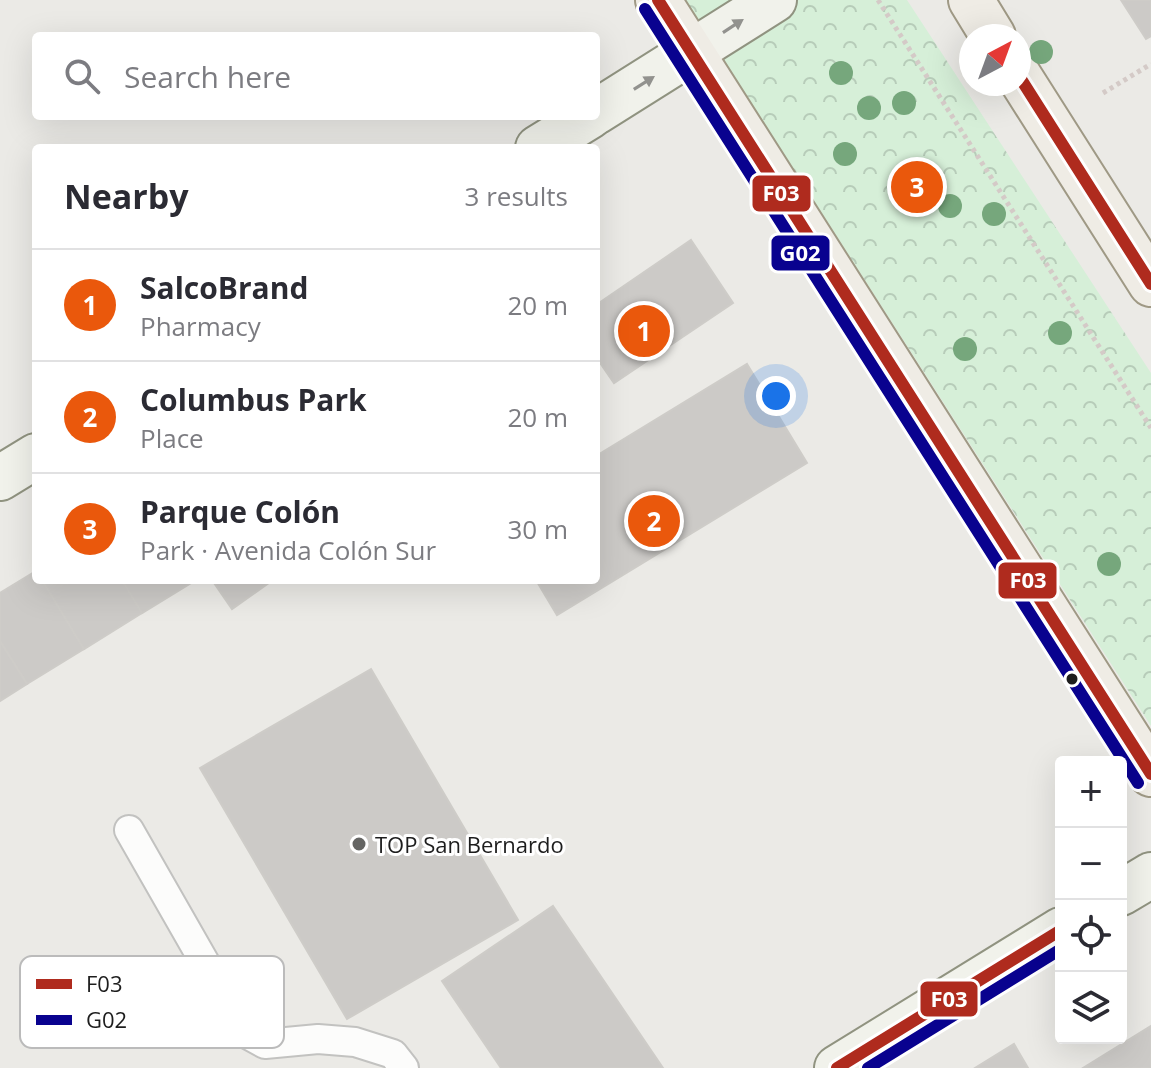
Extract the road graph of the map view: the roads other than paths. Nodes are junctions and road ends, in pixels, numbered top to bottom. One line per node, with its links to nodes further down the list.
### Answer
1 (658, 0): 5 (main road)
2 (774, 0): 5 (street, one-way to 2)
3 (971, 0): 4 (main road)
4 (986, 24)
5 (692, 53): 7 (street, one-way to 5); 13 (main road)
6 (1031, 95): 10 (main road)
7 (600, 110)
8 (584, 120): 9 (street)
9 (544, 144)
10 (1151, 284)
11 (32, 458): 12 (street)
12 (0, 478)
13 (1151, 774)
14 (129, 830): 18 (lane)
15 (1151, 875): 16 (street)
16 (1127, 889)
17 (1055, 934): 21 (street)
18 (201, 956)
19 (284, 1042): 20 (lane)
20 (404, 1068)
21 (837, 1068)

